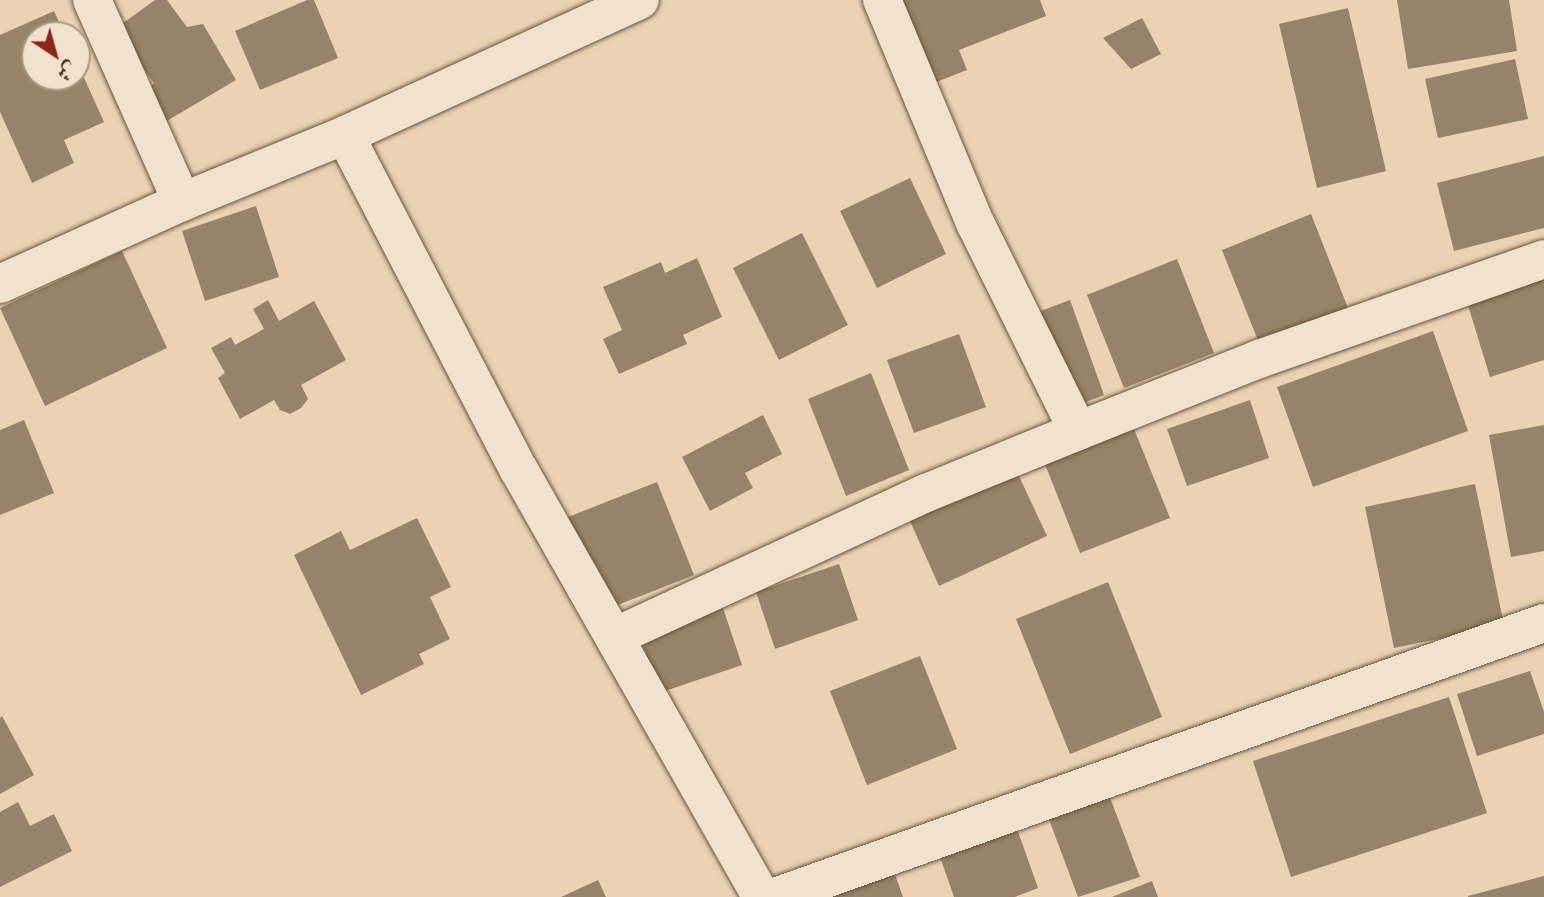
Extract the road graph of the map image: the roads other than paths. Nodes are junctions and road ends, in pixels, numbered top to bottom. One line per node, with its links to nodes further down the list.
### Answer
1 (92, 0): 5 (street)
2 (640, 0): 4 (street)
3 (882, 0): 8 (street)
4 (345, 135): 5 (street); 10 (street)
5 (181, 202): 7 (street)
6 (1544, 259): 8 (street)
7 (0, 284)
8 (1078, 431): 10 (street)
9 (1544, 623): 12 (street)
10 (614, 637): 11 (street)
11 (762, 897)
12 (775, 897)

